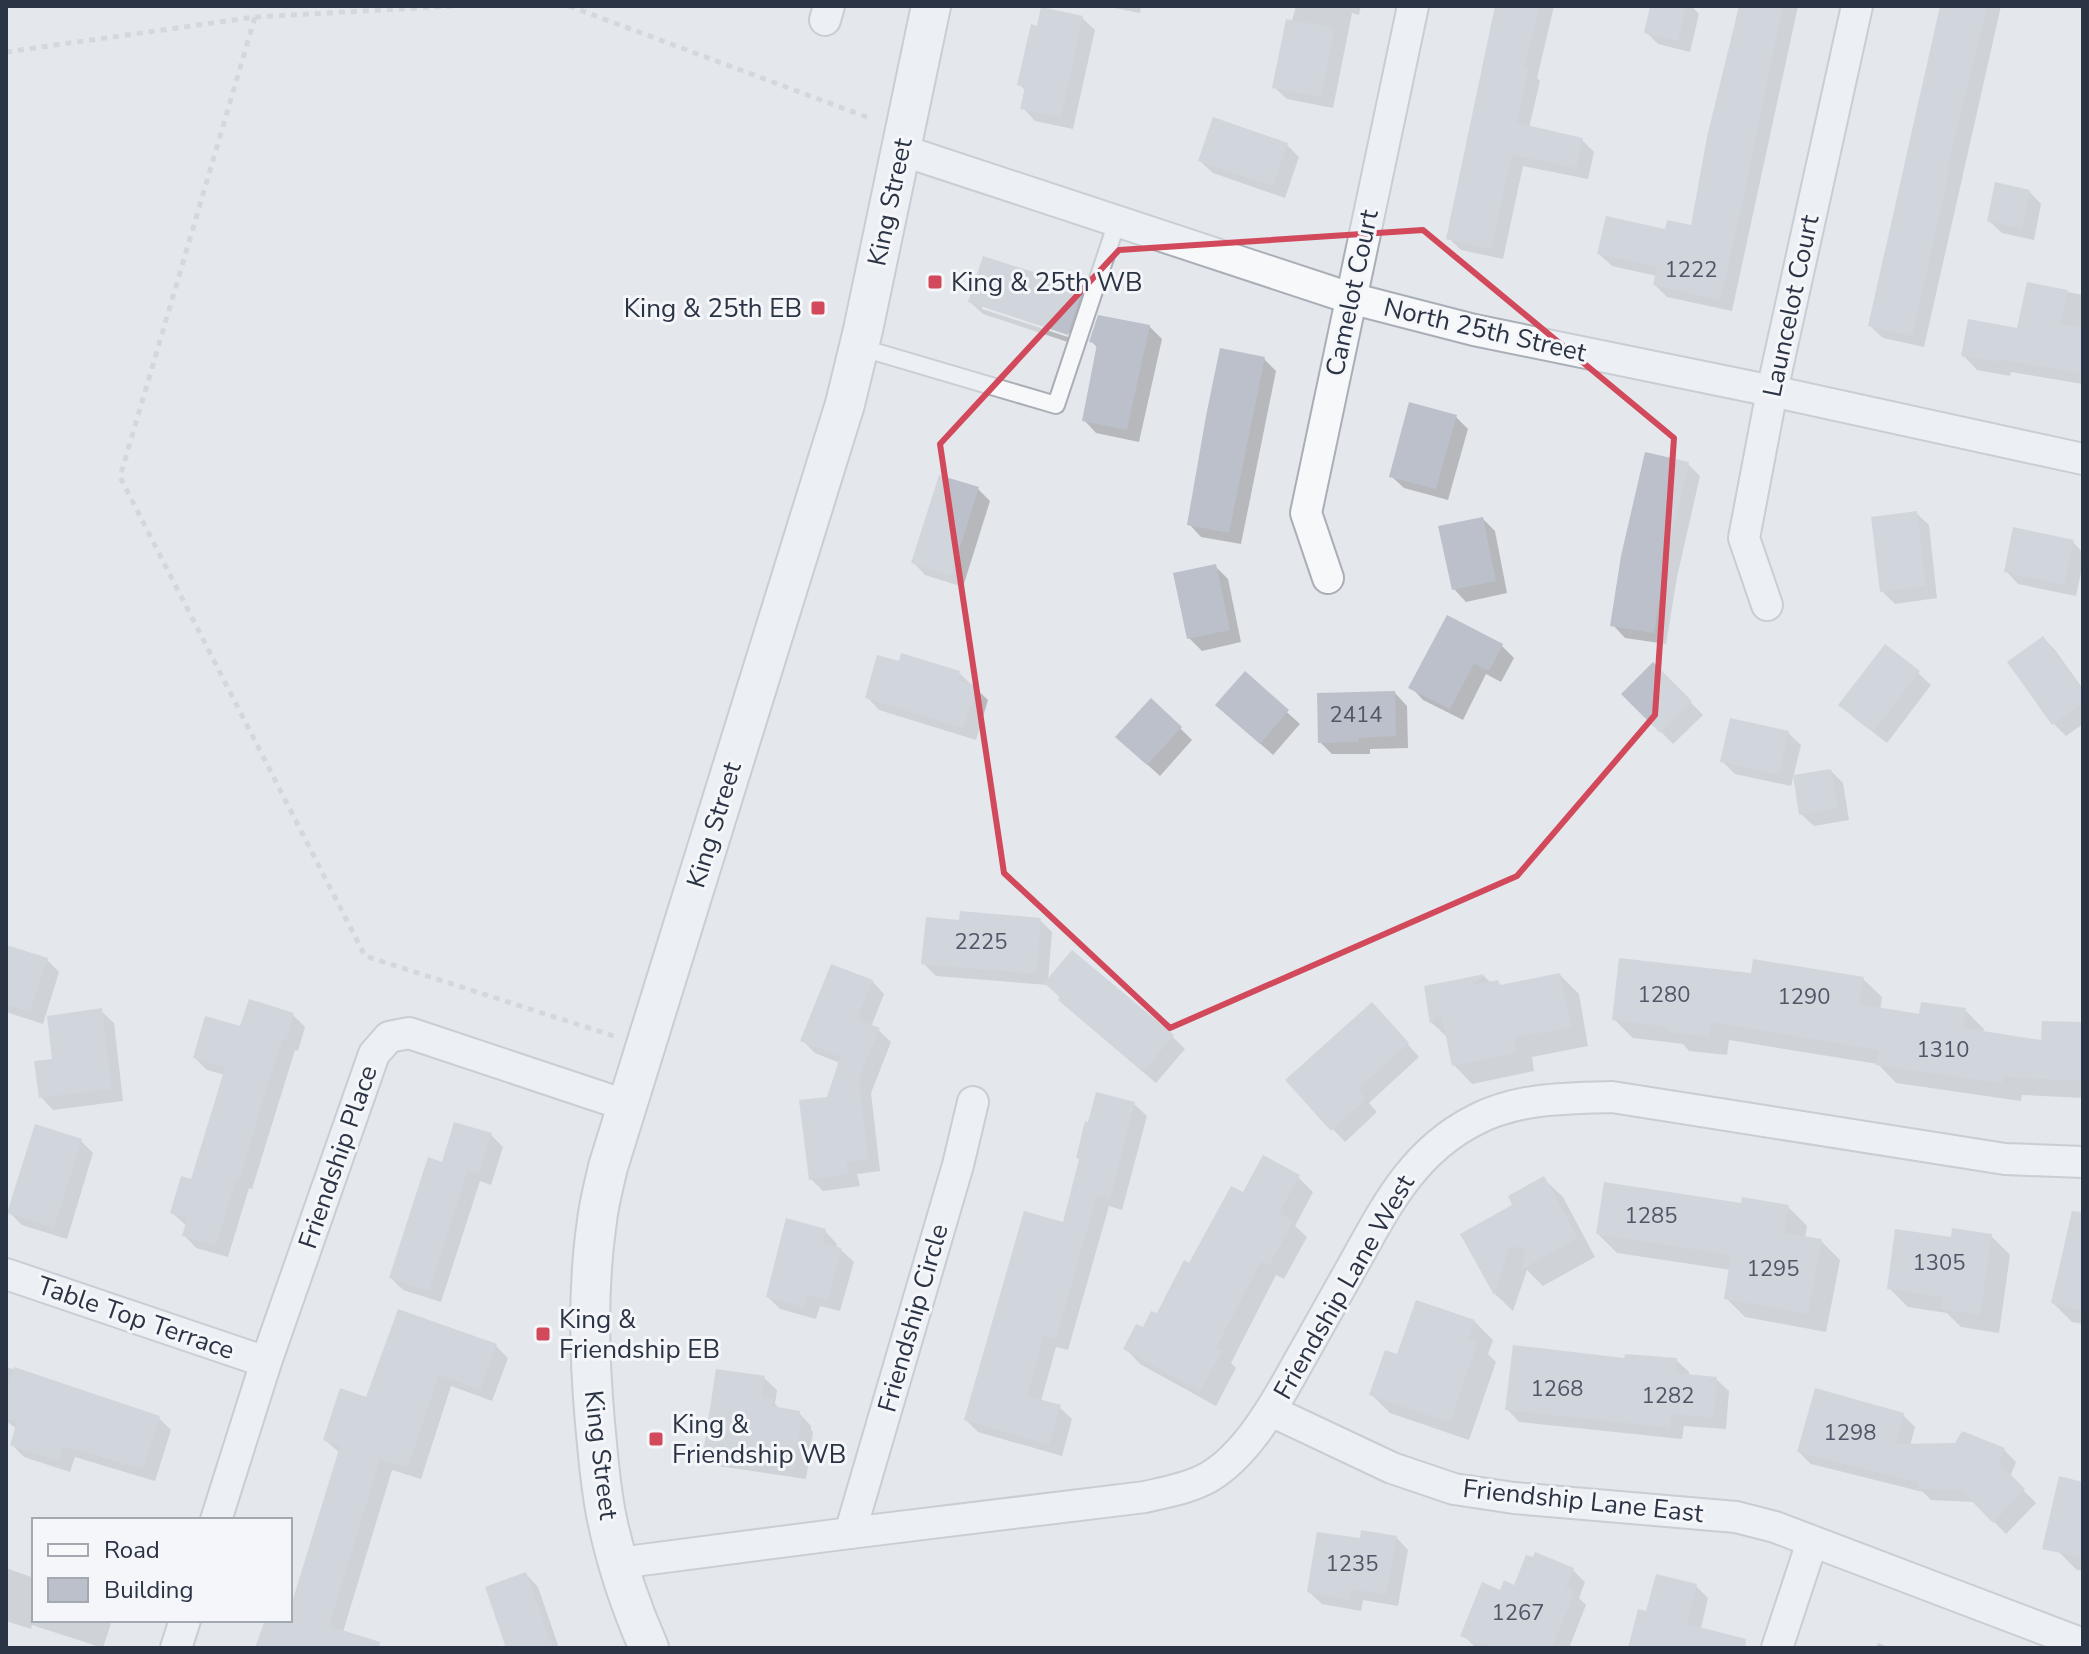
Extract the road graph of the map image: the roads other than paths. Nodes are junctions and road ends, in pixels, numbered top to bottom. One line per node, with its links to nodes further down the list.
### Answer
1 (931, 6): 4 (street, King Street)
2 (1413, 6): 6 (street, Camelot Court)
3 (1857, 6): 8 (street, Launcelot Court)
4 (903, 141): 5 (street, North 25th Street); 7 (street, King Street)
5 (1117, 222): 6 (street, North 25th Street); 7 (lane)
6 (1350, 298): 8 (street, North 25th Street); 10 (street, Camelot Court)
7 (859, 347): 13 (street, King Street)
8 (1772, 391): 9 (street, North 25th Street); 11 (street, Launcelot Court)
9 (2083, 459)
10 (1328, 578)
11 (1767, 605)
12 (973, 1102): 19 (street, Friendship Circle)
13 (628, 1106): 16 (street, Friendship Place); 21 (street, King Street)
14 (2083, 1162): 17 (street, Friendship Lane West)
15 (6, 1274): 16 (street, Table Top Terrace)
16 (266, 1362): 18 (street, Friendship Place)
17 (1271, 1411): 19 (street, Friendship Lane West); 20 (street, Friendship Lane East)
18 (217, 1518)
19 (850, 1533): 21 (street, Friendship Lane West)
20 (1812, 1542): 23 (street, Friendship Lane East); 26 (street)
21 (619, 1563): 25 (street, King Street)
22 (184, 1622): 24 (street)
23 (2083, 1644)
24 (176, 1648)
25 (649, 1648)
26 (1777, 1648)

